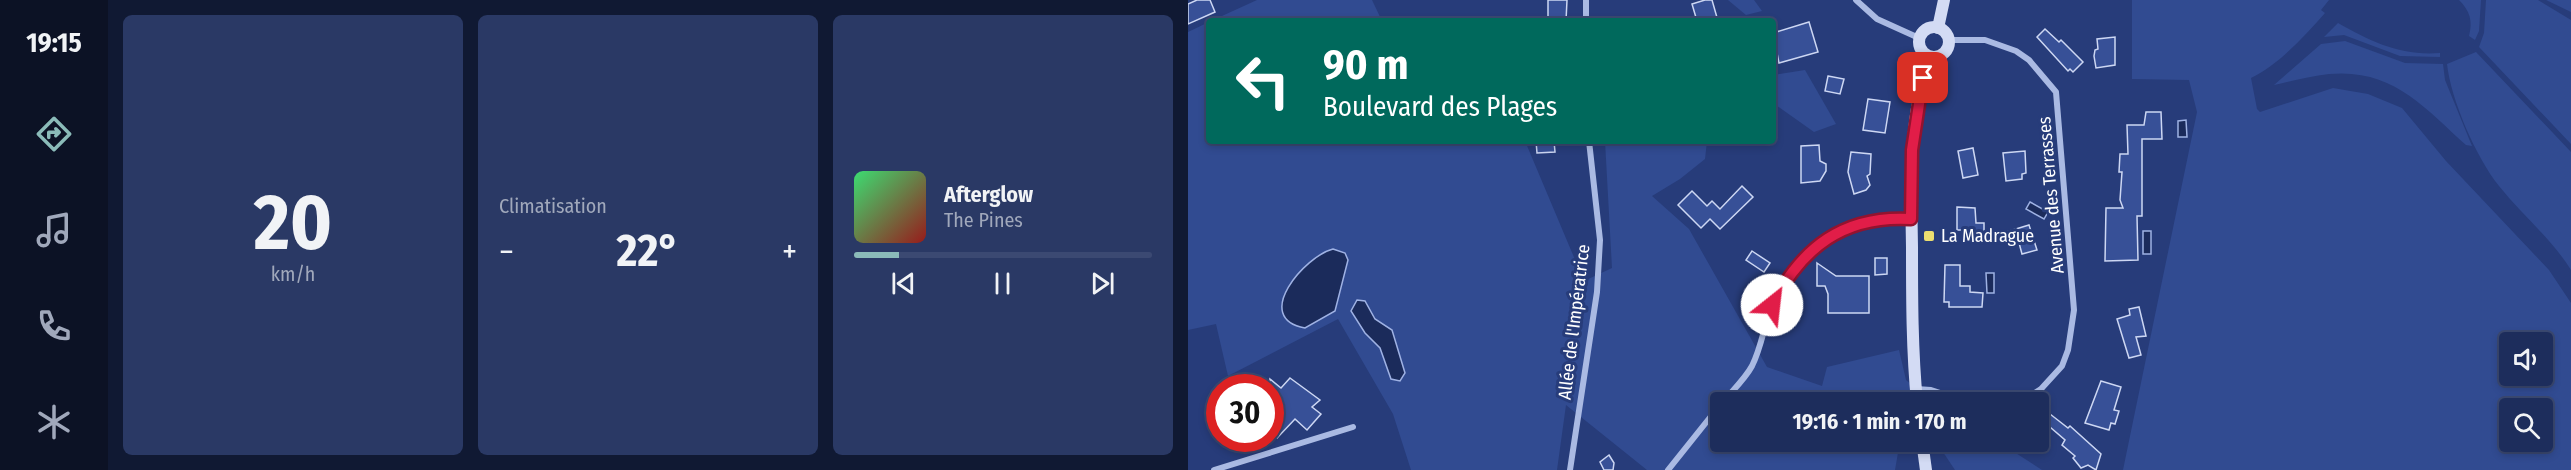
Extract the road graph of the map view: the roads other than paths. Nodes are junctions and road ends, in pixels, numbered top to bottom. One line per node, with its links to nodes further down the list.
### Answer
1 (1586, 0): 4 (street)
2 (1856, 0): 6 (street)
3 (1944, 0): 5 (main road)
4 (1586, 18)
5 (1938, 28): 6 (main road); 7 (main road)
6 (1919, 38): 8 (main road)
7 (1949, 40): 8 (main road); 13 (street, Avenue des Terrasses)
8 (1930, 57): 10 (main road)
9 (1589, 144): 18 (street, Allée de l'Impératrice)
10 (1911, 219): 11 (street); 12 (main road)
11 (1731, 392)
12 (1916, 392)
13 (2036, 392)
14 (1710, 418): 19 (street)
15 (1353, 427): 17 (street)
16 (1924, 452): 20 (main road)
17 (1214, 470)
18 (1570, 470)
19 (1668, 470)
20 (1926, 470)

